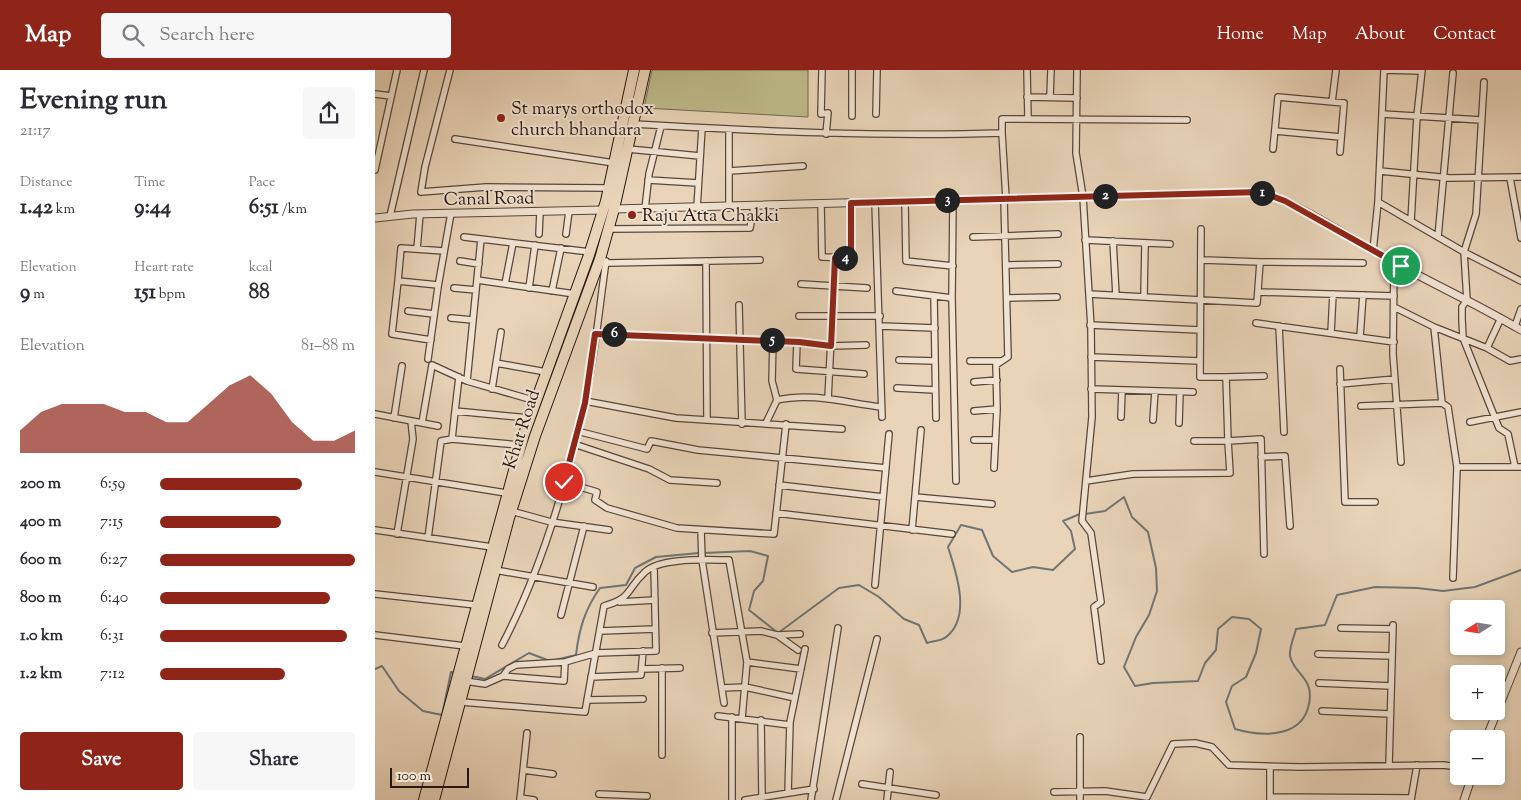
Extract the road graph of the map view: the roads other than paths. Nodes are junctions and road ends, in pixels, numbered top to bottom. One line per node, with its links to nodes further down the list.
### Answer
1 (397, 70): 17 (street)
2 (424, 70): 76 (street)
3 (450, 70): 57 (street)
4 (634, 70): 45 (highway, Khat Road)
5 (645, 70): 31 (highway, Khat Road)
6 (822, 70): 37 (street)
7 (852, 70): 24 (street)
8 (877, 70): 22 (street)
9 (1027, 70): 18 (street)
10 (1051, 70): 19 (street)
11 (1077, 70): 20 (street)
12 (1336, 70): 21 (street)
13 (1421, 71): 23 (street); 25 (street)
14 (1453, 73): 28 (street)
15 (1484, 82): 30 (street)
16 (375, 94): 17 (street)
17 (391, 96): 47 (street)
18 (1027, 96): 19 (street); 26 (street)
19 (1050, 97): 20 (street)
20 (1077, 98): 27 (street)
21 (1332, 102): 35 (street); 38 (street)
22 (876, 114)
23 (1382, 114): 25 (street); 48 (street)
24 (852, 116)
25 (1417, 116): 28 (street); 50 (street)
26 (1027, 118): 27 (street); 36 (street)
27 (1076, 118): 29 (street); 58 (street)
28 (1449, 118): 30 (street); 51 (street)
29 (1187, 120)
30 (1481, 120): 53 (street)
31 (633, 124): 32 (street); 40 (highway, Khat Road)
32 (661, 126): 33 (street); 42 (street)
33 (702, 128): 34 (street); 44 (street)
34 (729, 130): 37 (street); 49 (street)
35 (1275, 131): 38 (street); 41 (street)
36 (1002, 133): 37 (street); 59 (street)
37 (826, 134)
38 (1341, 137): 43 (street)
39 (455, 138): 45 (street)
40 (627, 149): 42 (street); 69 (highway, Khat Road)
41 (1273, 149)
42 (654, 151): 44 (street); 55 (street)
43 (1340, 152)
44 (700, 156): 56 (street)
45 (614, 163): 57 (highway, Khat Road)
46 (803, 166): 49 (street)
47 (375, 170)
48 (1380, 170): 50 (street); 63 (street)
49 (729, 171): 68 (street)
50 (1413, 174): 51 (street); 78 (street)
51 (1443, 177): 53 (street); 87 (street)
52 (1521, 177): 54 (street)
53 (1478, 178): 54 (street); 101 (street)
54 (1510, 178): 88 (street)
55 (648, 180): 56 (street); 70 (street)
56 (698, 183): 67 (street)
57 (609, 188): 71 (highway, Khat Road)
58 (1083, 197): 59 (street); 90 (street); 99 (street)
59 (1005, 199): 60 (street); 84 (street)
60 (953, 200): 62 (street); 114 (street)
61 (875, 202): 62 (street); 64 (street); 149 (street)
62 (905, 202): 114 (street)
63 (1379, 202): 78 (street); 99 (street)
64 (851, 203): 65 (street); 102 (street)
65 (821, 204): 66 (street); 102 (street)
66 (754, 207): 68 (street); 80 (street)
67 (697, 208): 68 (street); 70 (street)
68 (729, 208)
69 (614, 209): 70 (street); 71 (highway); 80 (highway, Khat Road)
70 (645, 209)
71 (603, 210): 72 (street, Canal Road); 100 (highway, Khat Road)
72 (569, 211): 73 (street, Canal Road); 82 (street)
73 (540, 212): 74 (street, Canal Road); 81 (street)
74 (451, 213): 75 (street, Canal Road); 98 (street)
75 (420, 214): 76 (street, Canal Road); 97 (street)
76 (390, 216): 77 (street, Canal Road)
77 (375, 218)
78 (1411, 221): 87 (street)
79 (1201, 229): 105 (street)
80 (608, 230): 103 (highway, Khat Road)
81 (539, 234)
82 (566, 234)
83 (1058, 234): 84 (street)
84 (1005, 236): 86 (street); 113 (street)
85 (464, 237): 89 (street)
86 (973, 237)
87 (1438, 237): 101 (street)
88 (1521, 238)
89 (481, 239): 92 (street); 111 (street)
90 (1085, 240): 91 (street); 130 (street)
91 (1113, 241): 93 (street); 132 (street)
92 (513, 243): 95 (street); 118 (street)
93 (1145, 243): 94 (street); 135 (street)
94 (1170, 244)
95 (535, 245): 96 (street); 123 (street)
96 (561, 248): 100 (street); 126 (street)
97 (417, 249): 98 (street); 116 (street)
98 (445, 251): 120 (street)
99 (1373, 251): 110 (street)
100 (590, 252): 129 (highway, Khat Road)
101 (1464, 252): 117 (street); 141 (street)
102 (835, 258): 121 (street)
103 (603, 260): 107 (street); 163 (street); 208 (highway, Khat Road)
104 (760, 260): 107 (street)
105 (1203, 260): 108 (street); 140 (street)
106 (461, 261): 111 (street)
107 (706, 261): 164 (street)
108 (1259, 262): 109 (street); 128 (street)
109 (1363, 263)
110 (1394, 263): 136 (street); 141 (street)
111 (479, 264): 115 (street)
112 (1058, 264): 113 (street)
113 (1007, 265): 139 (street)
114 (953, 266): 138 (street)
115 (477, 280): 118 (street); 125 (street)
116 (398, 281): 120 (street); 168 (street)
117 (1521, 281)
118 (505, 284): 123 (street)
119 (801, 284): 121 (street)
120 (438, 285): 146 (street)
121 (834, 286): 124 (street); 147 (street)
122 (454, 288): 125 (street)
123 (529, 288): 126 (street)
124 (867, 288)
125 (476, 290): 152 (street)
126 (552, 291): 129 (street)
127 (896, 291): 134 (street)
128 (1258, 292): 131 (street); 140 (street)
129 (575, 294): 186 (highway, Khat Road)
130 (1089, 294): 132 (street); 154 (street)
131 (1333, 294): 133 (street); 162 (street)
132 (1116, 295): 135 (street)
133 (1363, 295): 136 (street); 165 (street)
134 (935, 296): 138 (street); 158 (street)
135 (1144, 296): 140 (street)
136 (1394, 296): 143 (street)
137 (1057, 297): 139 (street)
138 (952, 298): 255 (street)
139 (1008, 298): 180 (street)
140 (1201, 298): 160 (street)
141 (1467, 300): 151 (street); 167 (street)
142 (739, 305): 166 (street)
143 (1394, 306): 157 (street); 171 (street)
144 (1521, 309): 159 (street)
145 (409, 311): 146 (street)
146 (434, 314): 168 (street)
147 (832, 315): 148 (street); 149 (street); 173 (street)
148 (799, 316)
149 (880, 316): 155 (street)
150 (451, 318): 152 (street)
151 (1501, 318): 159 (street); 174 (street)
152 (473, 320): 194 (street)
153 (1256, 323): 156 (street)
154 (1091, 325): 160 (street); 175 (street)
155 (880, 326): 158 (street); 212 (street)
156 (1279, 326): 162 (street); 237 (street)
157 (1434, 327): 167 (street); 209 (street)
158 (935, 328): 182 (street)
159 (1518, 328)
160 (1200, 330): 181 (street)
161 (501, 332): 183 (street)
162 (1331, 333): 165 (street)
163 (595, 334): 164 (street); 207 (street)
164 (705, 337): 166 (street); 224 (street)
165 (1360, 337): 171 (street)
166 (740, 339): 169 (street); 230 (street)
167 (1464, 339): 174 (street); 220 (street)
168 (431, 340): 176 (street)
169 (773, 340): 170 (street); 206 (street)
170 (797, 342): 173 (street); 187 (street)
171 (1393, 342): 193 (street)
172 (866, 345): 173 (street)
173 (831, 346): 187 (street)
174 (1487, 348): 177 (street)
175 (1091, 356): 181 (street); 199 (street)
176 (428, 359)
177 (1521, 359)
178 (899, 360): 182 (street)
179 (970, 361): 180 (street)
180 (1001, 361): 192 (street)
181 (1200, 361): 191 (street)
182 (935, 362): 200 (street)
183 (496, 363): 186 (street); 198 (street)
184 (402, 366): 221 (street)
185 (1340, 369): 196 (street)
186 (546, 372): 208 (highway, Khat Road)
187 (829, 372): 188 (street); 205 (street)
188 (864, 374)
189 (1264, 376): 191 (street)
190 (459, 377): 194 (street); 214 (street); 229 (street)
191 (1226, 377): 242 (street)
192 (997, 380): 195 (street); 213 (street)
193 (1395, 380): 196 (street); 210 (street)
194 (467, 381): 198 (street)
195 (973, 382)
196 (1340, 384): 264 (street)
197 (897, 388): 200 (street)
198 (491, 389): 208 (street)
199 (1091, 389): 201 (street); 256 (street)
200 (935, 390): 223 (street)
201 (1123, 390): 202 (street); 219 (street)
202 (1155, 391): 203 (street); 225 (street)
203 (1180, 392): 204 (street); 227 (street)
204 (1193, 392)
205 (828, 399): 206 (street); 212 (street)
206 (777, 400): 231 (street)
207 (585, 401): 224 (street); 235 (street)
208 (541, 402): 222 (highway, Khat Road); 261 (highway, Khat Road)
209 (1442, 403): 210 (street); 249 (street)
210 (1397, 404): 211 (street); 248 (street)
211 (1361, 406)
212 (881, 407): 218 (street)
213 (997, 409): 215 (street); 241 (street)
214 (455, 411): 222 (street); 239 (street)
215 (973, 411)
216 (1521, 412): 220 (street)
217 (375, 414): 221 (street)
218 (882, 417)
219 (1121, 417)
220 (1494, 417): 228 (street); 250 (street)
221 (394, 418): 226 (street)
222 (529, 418): 245 (highway, Khat Road)
223 (936, 418)
224 (707, 420): 230 (street)
225 (1153, 420)
226 (411, 421): 229 (street); 254 (street)
227 (1179, 422)
228 (1470, 422)
229 (422, 423): 233 (street)
230 (742, 423): 231 (street)
231 (766, 423): 232 (street)
232 (786, 424): 234 (street); 247 (street)
233 (438, 426)
234 (842, 429)
235 (577, 430): 244 (street); 247 (street)
236 (921, 430): 263 (street)
237 (1284, 432)
238 (889, 434): 251 (street)
239 (452, 439): 245 (street); 257 (street)
240 (975, 440): 241 (street)
241 (995, 440): 252 (street)
242 (1228, 440): 243 (street); 246 (street); 256 (street)
243 (1194, 441)
244 (574, 444): 258 (street); 259 (street)
245 (520, 445): 261 (highway, Khat Road)
246 (1261, 457): 271 (street); 280 (street)
247 (782, 458): 251 (street); 260 (street)
248 (1401, 462)
249 (1457, 467): 250 (street); 285 (street)
250 (1518, 467)
251 (886, 468): 262 (street)
252 (994, 468)
253 (375, 472): 254 (street)
254 (406, 478): 257 (street); 276 (street)
255 (956, 481)
256 (1086, 481): 311 (street)
257 (435, 482): 261 (street); 278 (street)
258 (564, 482): 268 (street); 274 (street)
259 (717, 483)
260 (779, 485): 262 (street); 267 (street)
261 (511, 494): 266 (highway, Khat Road); 279 (highway, Khat Road)
262 (883, 497): 270 (street)
263 (915, 497): 265 (street); 275 (street)
264 (1375, 502)
265 (992, 504)
266 (511, 511): 268 (street); 283 (highway, Khat Road)
267 (776, 513): 270 (street); 274 (street)
268 (551, 522): 269 (street); 284 (street)
269 (584, 526): 273 (street); 286 (street)
270 (881, 526): 275 (street); 287 (street)
271 (1290, 526)
272 (375, 530): 276 (street)
273 (609, 530)
274 (701, 530): 281 (street)
275 (912, 530): 277 (street)
276 (397, 534): 278 (street)
277 (952, 534)
278 (428, 538): 279 (street)
279 (491, 547): 283 (highway, Khat Road)
280 (1264, 554)
281 (702, 560): 282 (street); 298 (street); 299 (street)
282 (654, 567): 290 (street); 291 (street)
283 (493, 568): 284 (street); 292 (highway, Khat Road); 305 (highway, Khat Road)
284 (534, 575): 286 (street); 304 (street)
285 (1453, 578)
286 (570, 582): 288 (street); 293 (street)
287 (875, 585)
288 (593, 586)
289 (375, 594): 292 (street)
290 (655, 600): 291 (street); 296 (street)
291 (620, 602): 297 (street)
292 (476, 605): 305 (highway, Khat Road)
293 (561, 615)
294 (837, 628): 352 (street)
295 (1341, 628): 310 (street)
296 (655, 629): 297 (street); 306 (street)
297 (600, 631): 308 (street)
298 (740, 632): 299 (street); 302 (street); 313 (street)
299 (712, 633): 324 (street)
300 (800, 634): 302 (street)
301 (375, 635): 305 (street)
302 (777, 635): 317 (street)
303 (877, 639): 370 (street)
304 (502, 645)
305 (467, 651): 320 (highway, Khat Road); 325 (highway, Khat Road)
306 (643, 651): 308 (street); 316 (street)
307 (1521, 652): 338 (street)
308 (596, 653): 312 (street); 319 (street)
309 (1318, 654): 310 (street)
310 (1392, 656): 322 (street)
311 (1101, 661)
312 (565, 662): 318 (street); 318 (street)
313 (747, 662): 317 (street); 323 (street)
314 (662, 668): 315 (street); 316 (street); 341 (street)
315 (680, 668)
316 (642, 669): 319 (street)
317 (801, 669): 326 (street)
318 (503, 676): 320 (street)
319 (591, 677): 328 (street)
320 (465, 682): 325 (highway, Khat Road)
321 (1319, 683): 322 (street)
322 (1391, 686): 331 (street)
323 (745, 687): 324 (street); 326 (street); 334 (street)
324 (722, 688): 329 (street)
325 (459, 696): 328 (street); 336 (highway, Khat Road)
326 (795, 698): 337 (street)
327 (643, 699): 328 (street)
328 (587, 700)
329 (724, 703)
330 (1322, 711): 331 (street)
331 (1390, 714): 342 (street)
332 (719, 716): 333 (street)
333 (732, 717): 334 (street); 367 (street)
334 (742, 718): 335 (street)
335 (761, 720): 337 (street); 359 (street)
336 (450, 723): 364 (highway, Khat Road); 365 (highway, Khat Road)
337 (790, 725): 355 (street)
338 (1490, 730)
339 (527, 733): 346 (street)
340 (1080, 737): 353 (street)
341 (662, 755)
342 (1389, 765): 343 (street); 344 (street)
343 (1417, 765): 345 (street); 363 (street)
344 (1270, 767): 353 (street); 362 (street)
345 (1450, 767)
346 (523, 770): 348 (street); 361 (street)
347 (890, 772): 351 (street)
348 (553, 774)
349 (862, 784): 351 (street)
350 (1468, 785): 373 (street)
351 (888, 788): 357 (street); 371 (street)
352 (814, 789): 355 (street); 369 (street)
353 (1080, 791): 354 (street); 372 (street)
354 (1054, 792)
355 (787, 793): 359 (street)
356 (599, 794): 360 (street)
357 (936, 795)
358 (647, 796): 360 (street)
359 (762, 797): 368 (street)
360 (633, 798)
361 (520, 799): 366 (street)
362 (1270, 799): 363 (street)
363 (1411, 799)
364 (424, 800)
365 (434, 800)
366 (534, 800)
367 (732, 800)
368 (745, 800)
369 (811, 800)
370 (836, 800)
371 (887, 800)
372 (1080, 800)
373 (1464, 800)

